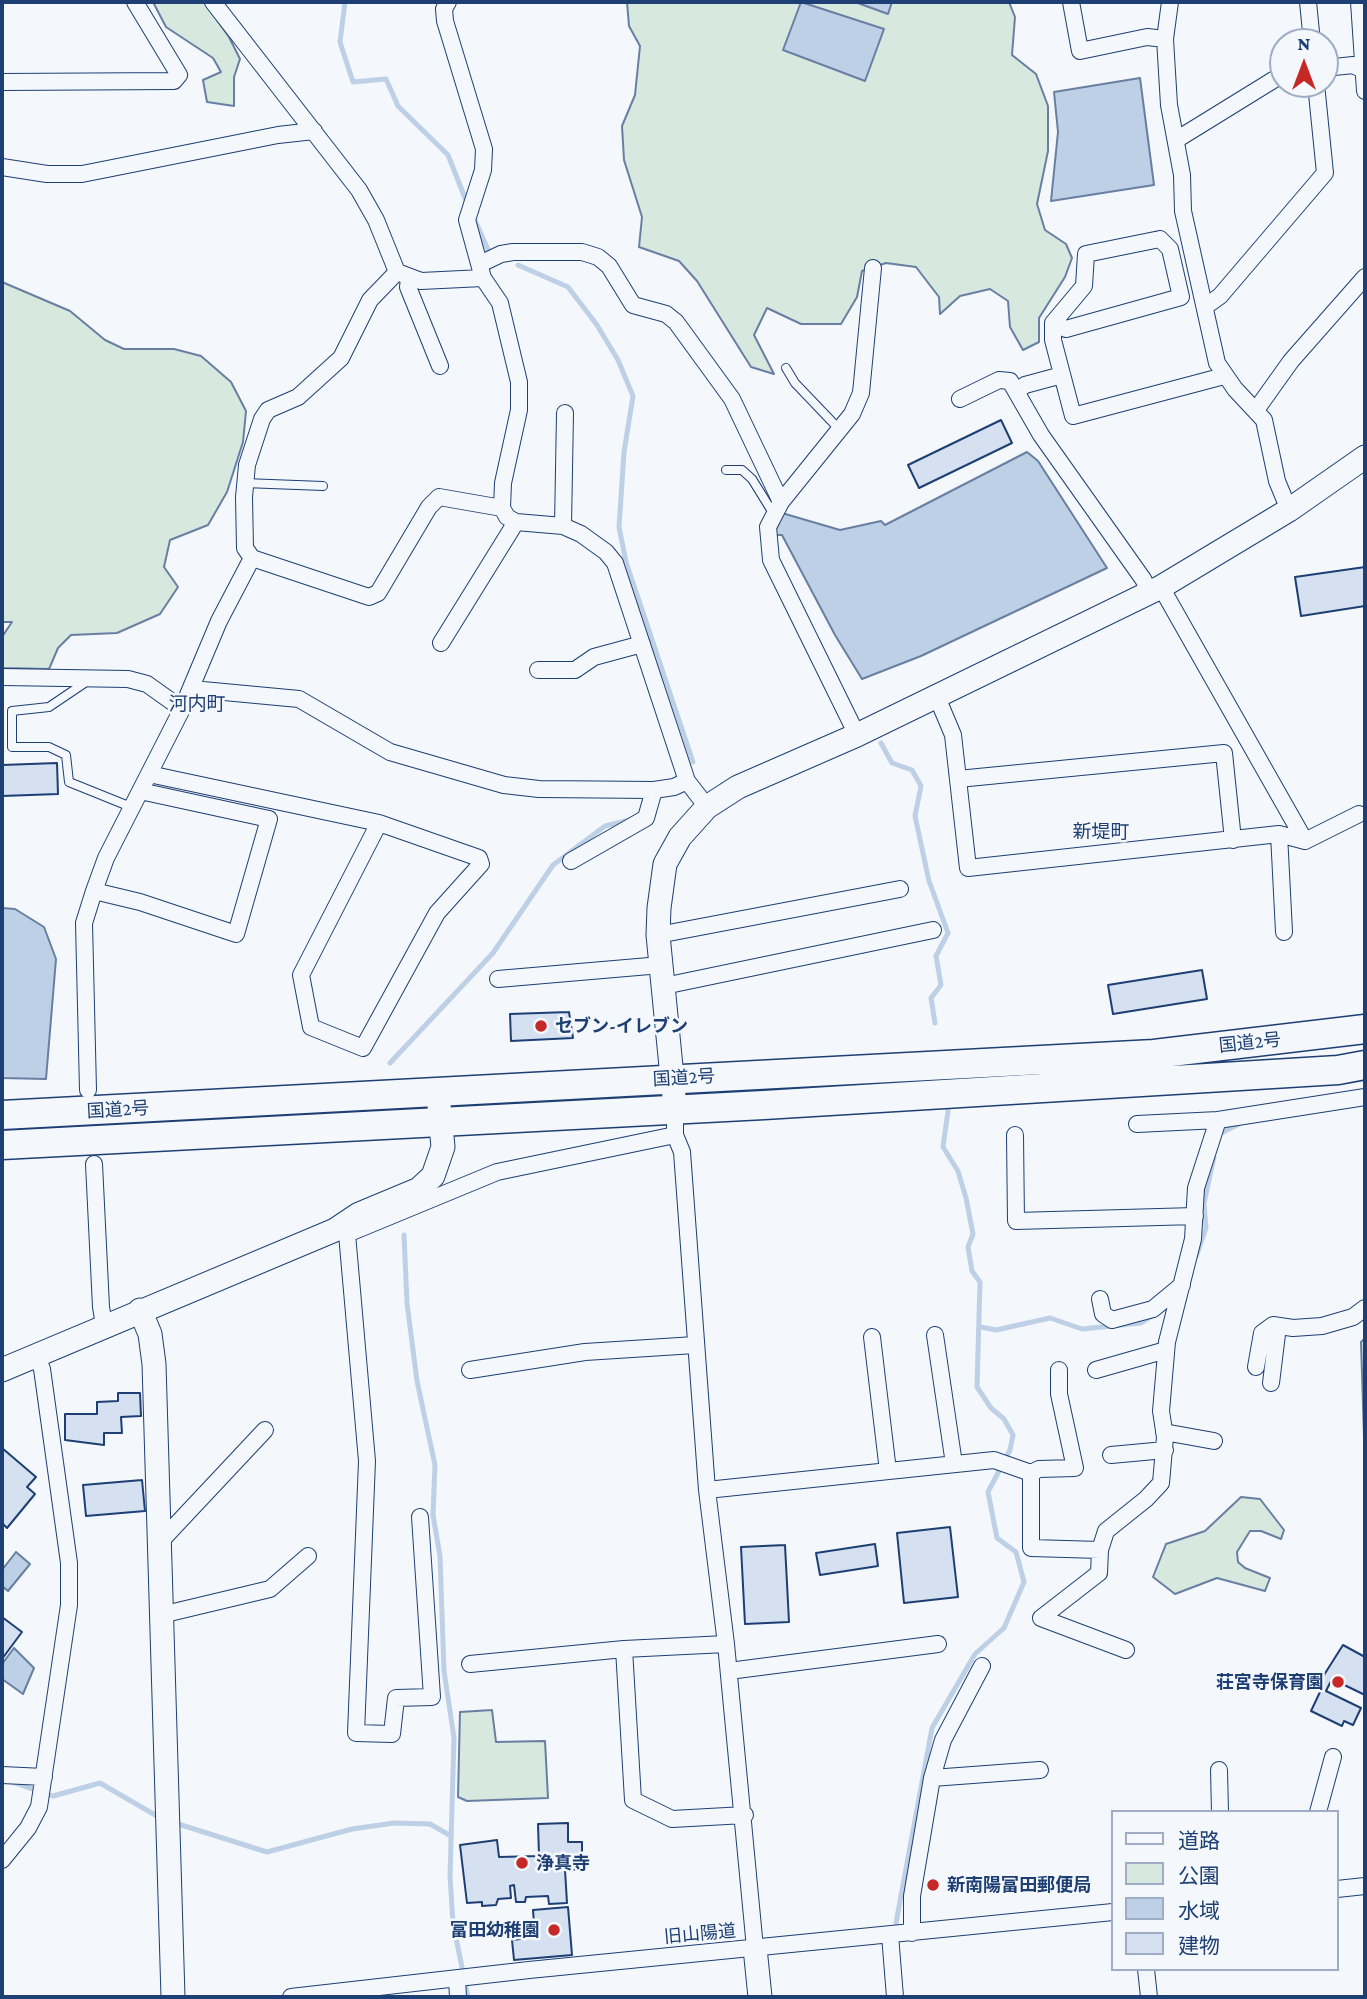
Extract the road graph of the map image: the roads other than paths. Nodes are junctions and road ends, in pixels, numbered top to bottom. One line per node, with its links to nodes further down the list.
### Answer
1 (135, 2): 12 (street)
2 (213, 2): 16 (street)
3 (448, 2): 20 (street)
4 (1071, 2): 9 (street)
5 (1170, 2): 9 (street)
6 (1308, 2): 8 (street)
7 (1359, 2): 11 (street)
8 (1311, 28)
9 (1165, 39): 17 (street)
10 (1339, 66): 11 (street)
11 (1364, 72): 14 (street)
12 (2, 82)
13 (1269, 83): 17 (street)
14 (1365, 92)
15 (1317, 98): 23 (street)
16 (314, 131): 18 (street); 21 (street)
17 (1177, 140): 23 (street)
18 (2, 167)
19 (873, 268): 33 (street)
20 (482, 271): 21 (street); 38 (street); 39 (street)
21 (403, 275): 25 (street); 36 (street)
22 (1365, 277): 31 (street)
23 (1206, 306): 28 (street)
24 (1053, 323): 24 (street); 27 (street)
25 (440, 366)
26 (786, 368): 33 (lane)
27 (1062, 375): 28 (street); 29 (street)
28 (1224, 376): 31 (street)
29 (1017, 390): 30 (street); 44 (street)
30 (960, 399)
31 (1256, 410): 40 (street)
32 (565, 413): 42 (street)
33 (839, 429): 38 (street)
34 (1365, 457): 40 (street)
35 (726, 470): 38 (lane)
36 (244, 483): 37 (lane); 43 (street)
37 (323, 486)
38 (777, 507): 53 (street)
39 (502, 508): 41 (street); 43 (street)
40 (1289, 510): 44 (street)
41 (516, 522): 42 (street); 45 (street)
42 (563, 526): 46 (street)
43 (252, 558): 50 (street)
44 (1156, 590): 51 (street); 65 (street)
45 (441, 643)
46 (642, 644): 47 (street); 56 (street)
47 (538, 670)
48 (2, 677): 49 (street)
49 (92, 679): 52 (street); 59 (lane)
50 (191, 689): 52 (street); 57 (street)
51 (937, 697): 53 (street); 55 (street)
52 (182, 709): 54 (street)
53 (857, 735): 60 (street)
54 (149, 774): 58 (street); 62 (street)
55 (957, 779): 64 (street); 64 (street)
56 (687, 781): 57 (street); 60 (street)
57 (654, 790): 66 (street)
58 (140, 791): 59 (street); 68 (street)
59 (131, 807): 68 (street)
60 (707, 807): 71 (street)
61 (1359, 814): 65 (street)
62 (379, 823): 62 (street)
63 (1279, 834): 64 (street); 65 (street); 70 (street)
64 (1233, 840)
65 (1305, 841)
66 (571, 861)
67 (900, 888): 71 (street)
68 (94, 891): 77 (street)
69 (933, 930): 72 (street)
70 (1284, 932)
71 (658, 935): 72 (street)
72 (662, 975): 73 (street); 76 (street)
73 (498, 979)
74 (1365, 1029): 76 (highway, 国道2号)
75 (1365, 1065): 80 (highway, 国道2号)
76 (671, 1078): 78 (highway, 国道2号); 80 (street)
77 (88, 1090)
78 (437, 1091): 81 (highway, 国道2号); 82 (street)
79 (1365, 1097): 83 (street)
80 (675, 1107): 82 (highway, 国道2号); 85 (street)
81 (2, 1115)
82 (441, 1120): 87 (highway, 国道2号); 90 (street)
83 (1218, 1120): 84 (street); 89 (street)
84 (1137, 1124)
85 (675, 1135): 90 (street); 99 (street)
86 (1015, 1135): 89 (street)
87 (2, 1145)
88 (94, 1164): 95 (street)
89 (1195, 1216): 91 (street)
90 (341, 1232): 94 (street); 117 (street)
91 (1182, 1285): 92 (street); 100 (street)
92 (1101, 1299)
93 (1365, 1308): 96 (street)
94 (140, 1310): 95 (street); 118 (street)
95 (104, 1325): 101 (street)
96 (1278, 1325): 102 (street); 107 (street)
97 (935, 1335): 113 (street)
98 (872, 1337): 114 (street)
99 (695, 1345): 104 (street); 116 (street)
100 (1166, 1350): 106 (street); 109 (street)
101 (36, 1356): 103 (street); 133 (street)
102 (1256, 1367)
103 (2, 1370)
104 (470, 1370)
105 (1059, 1370): 115 (street)
106 (1096, 1370)
107 (1271, 1382)
108 (265, 1430): 118 (street)
109 (1164, 1432): 110 (street); 111 (street)
110 (1214, 1441)
111 (1165, 1450): 112 (street); 119 (street)
112 (1111, 1455)
113 (954, 1464): 114 (street); 115 (street)
114 (888, 1471): 116 (street)
115 (1031, 1473): 119 (street)
116 (707, 1490): 122 (street)
117 (420, 1517)
118 (159, 1543): 121 (street)
119 (1100, 1550): 125 (street)
120 (308, 1556): 121 (street)
121 (161, 1615): 147 (street)
122 (726, 1644): 124 (street); 128 (street)
123 (938, 1644): 128 (street)
124 (624, 1649): 126 (street); 137 (street)
125 (1126, 1650)
126 (470, 1664)
127 (982, 1666): 134 (street)
128 (729, 1671): 137 (street)
129 (1333, 1757): 136 (street)
130 (1040, 1770): 134 (street)
131 (1219, 1770): 135 (street)
132 (2, 1775): 133 (street)
133 (44, 1777): 138 (street)
134 (932, 1778): 142 (street)
135 (1220, 1810)
136 (1319, 1810)
137 (745, 1815): 144 (street)
138 (2, 1860)
139 (1365, 1886): 140 (street)
140 (1339, 1889)
141 (1112, 1912): 142 (street, 旧山陽道)
142 (912, 1934): 143 (street, 旧山陽道)
143 (890, 1935): 144 (street, 旧山陽道); 151 (street)
144 (755, 1948): 146 (street, 旧山陽道); 150 (street)
145 (1146, 1971): 152 (street)
146 (457, 1979): 148 (street, 旧山陽道); 149 (street)
147 (173, 1997)
148 (291, 1997)
149 (458, 1997)
150 (760, 1997)
151 (895, 1997)
152 (1149, 1997)

